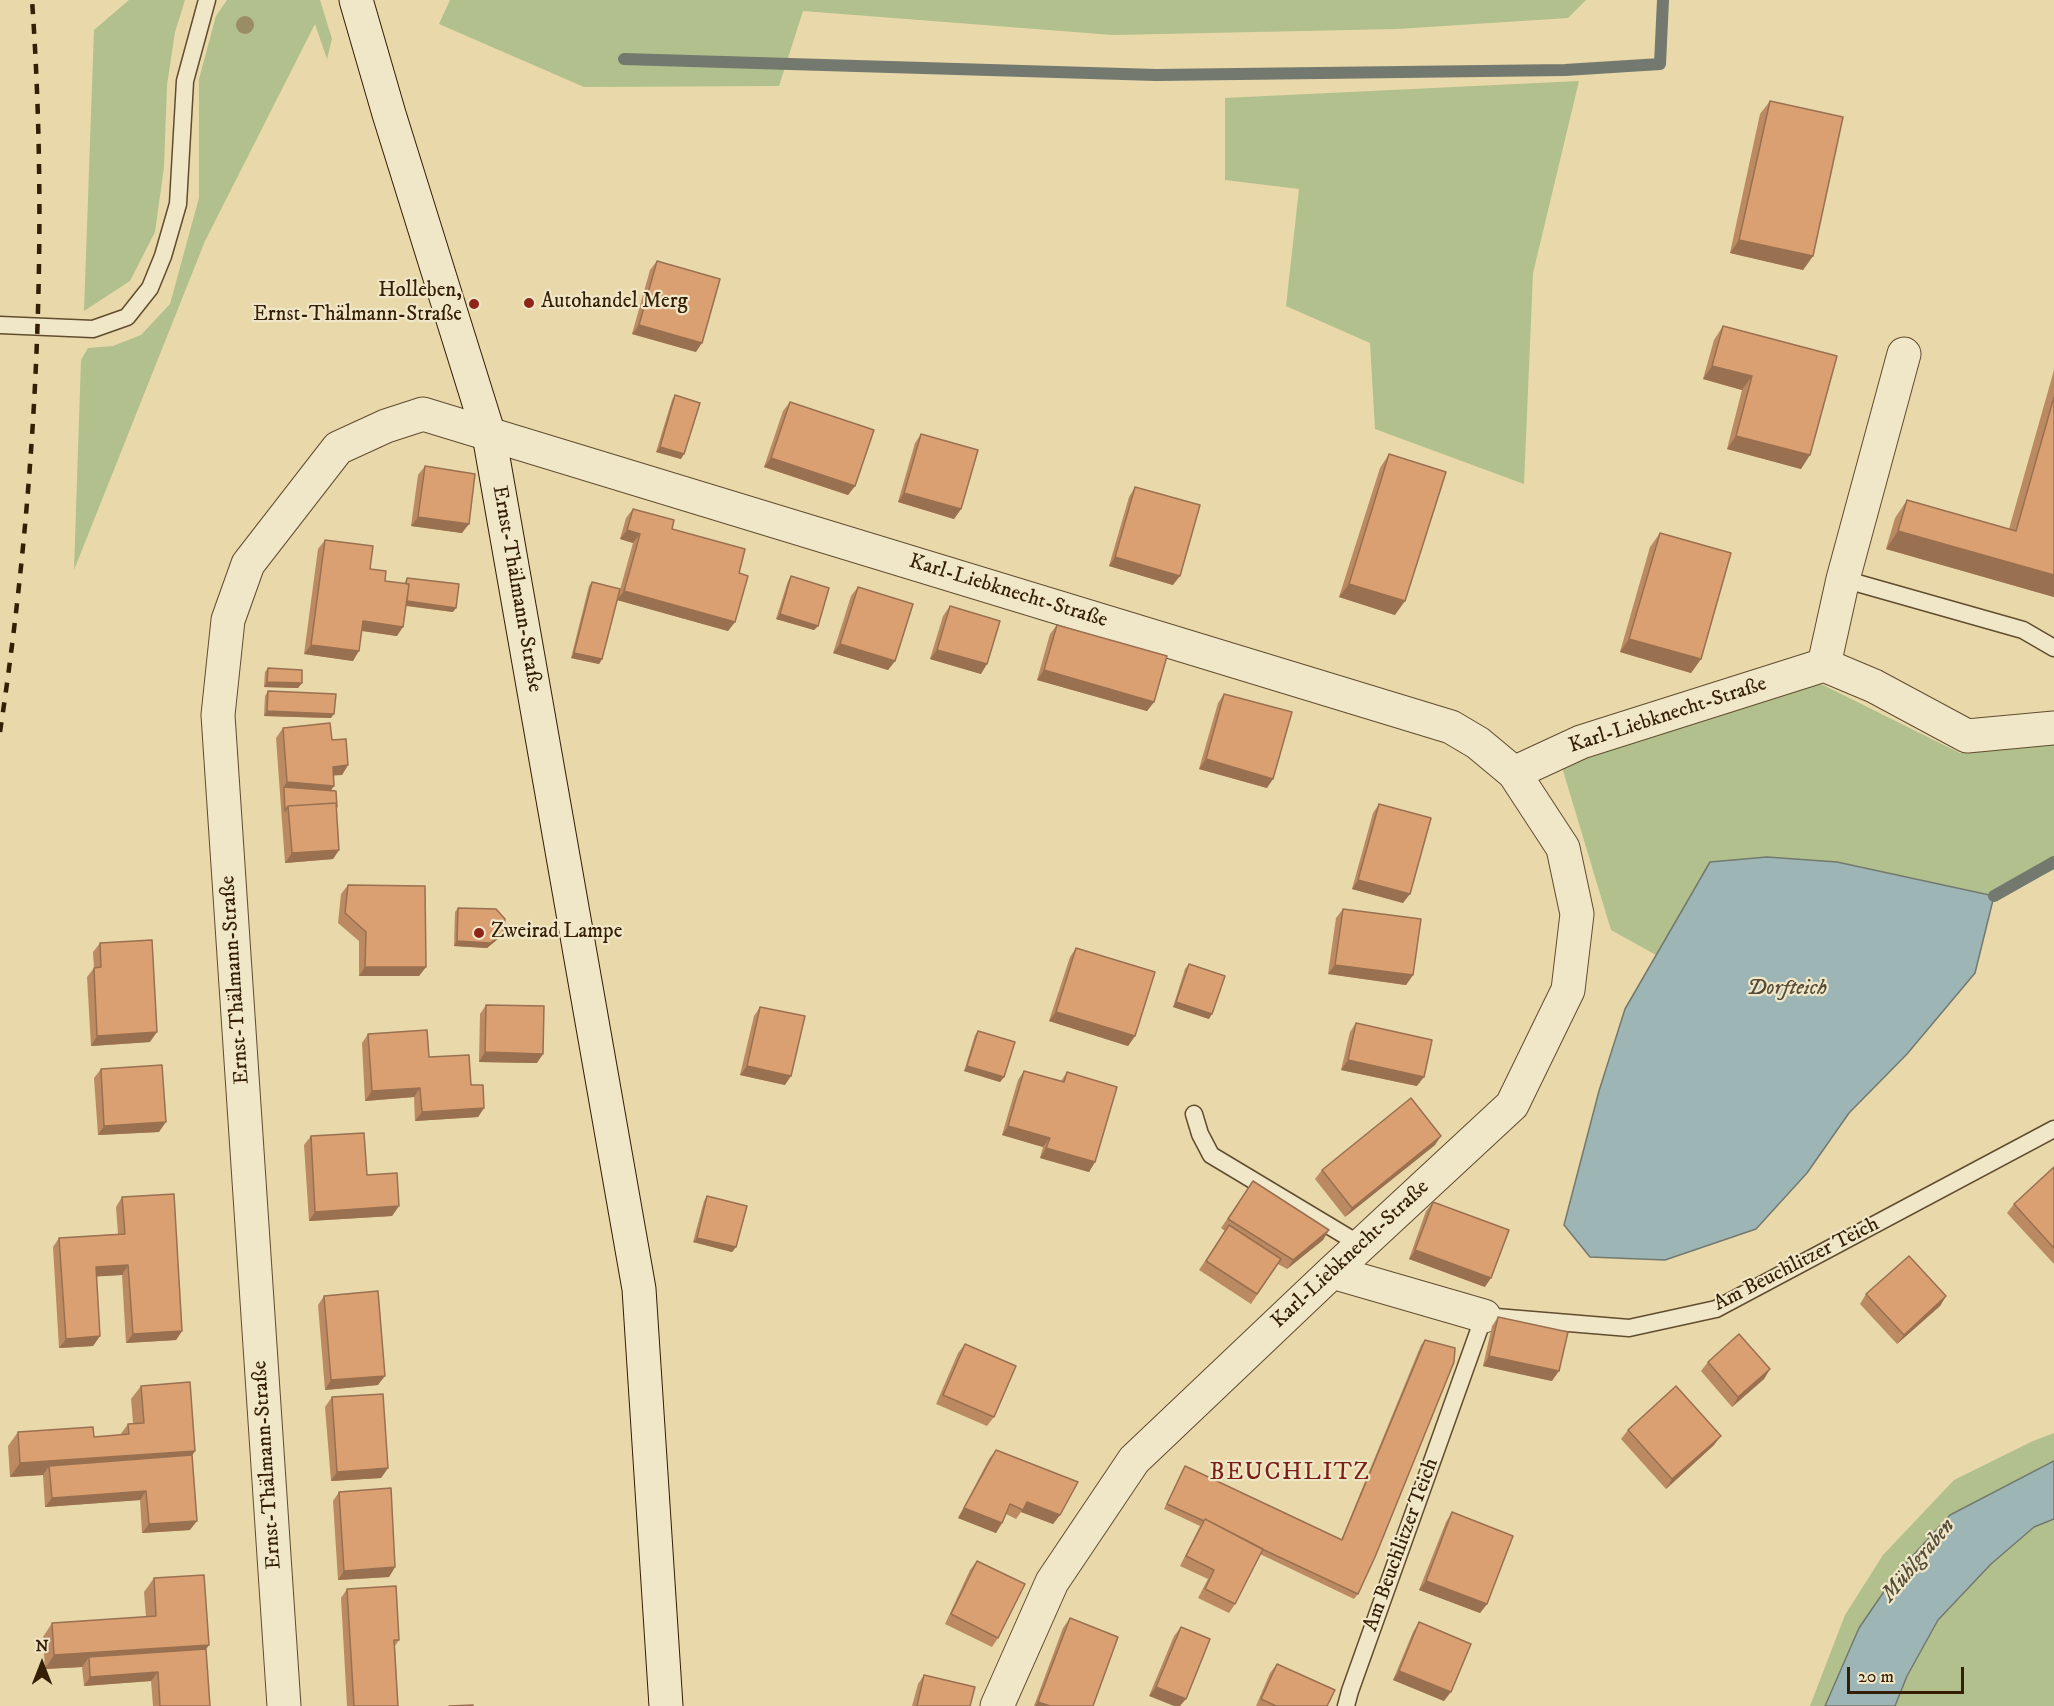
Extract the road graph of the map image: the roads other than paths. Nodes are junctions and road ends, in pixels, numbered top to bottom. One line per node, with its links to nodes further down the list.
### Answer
1 (207, 0): 3 (lane)
2 (356, 0): 5 (street, Ernst-Thälmann-Straße)
3 (0, 325)
4 (1904, 354): 6 (street)
5 (489, 435): 10 (street, Karl-Liebknecht-Straße); 16 (street, Ernst-Thälmann-Straße); 17 (street, Ernst-Thälmann-Straße)
6 (1843, 579): 7 (lane); 8 (street)
7 (2054, 648)
8 (1824, 665): 9 (street); 10 (street, Karl-Liebknecht-Straße)
9 (2054, 728)
10 (1514, 773): 13 (street, Karl-Liebknecht-Straße)
11 (1194, 1114): 13 (lane)
12 (2054, 1129): 15 (lane, Am Beuchlitzer Teich)
13 (1361, 1245): 14 (street, Karl-Liebknecht-Straße)
14 (1332, 1272): 15 (street, Am Beuchlitzer Teich); 18 (street, Karl-Liebknecht-Straße)
15 (1484, 1316): 19 (lane, Am Beuchlitzer Teich)
16 (284, 1706)
17 (666, 1706)
18 (997, 1706)
19 (1346, 1706)

